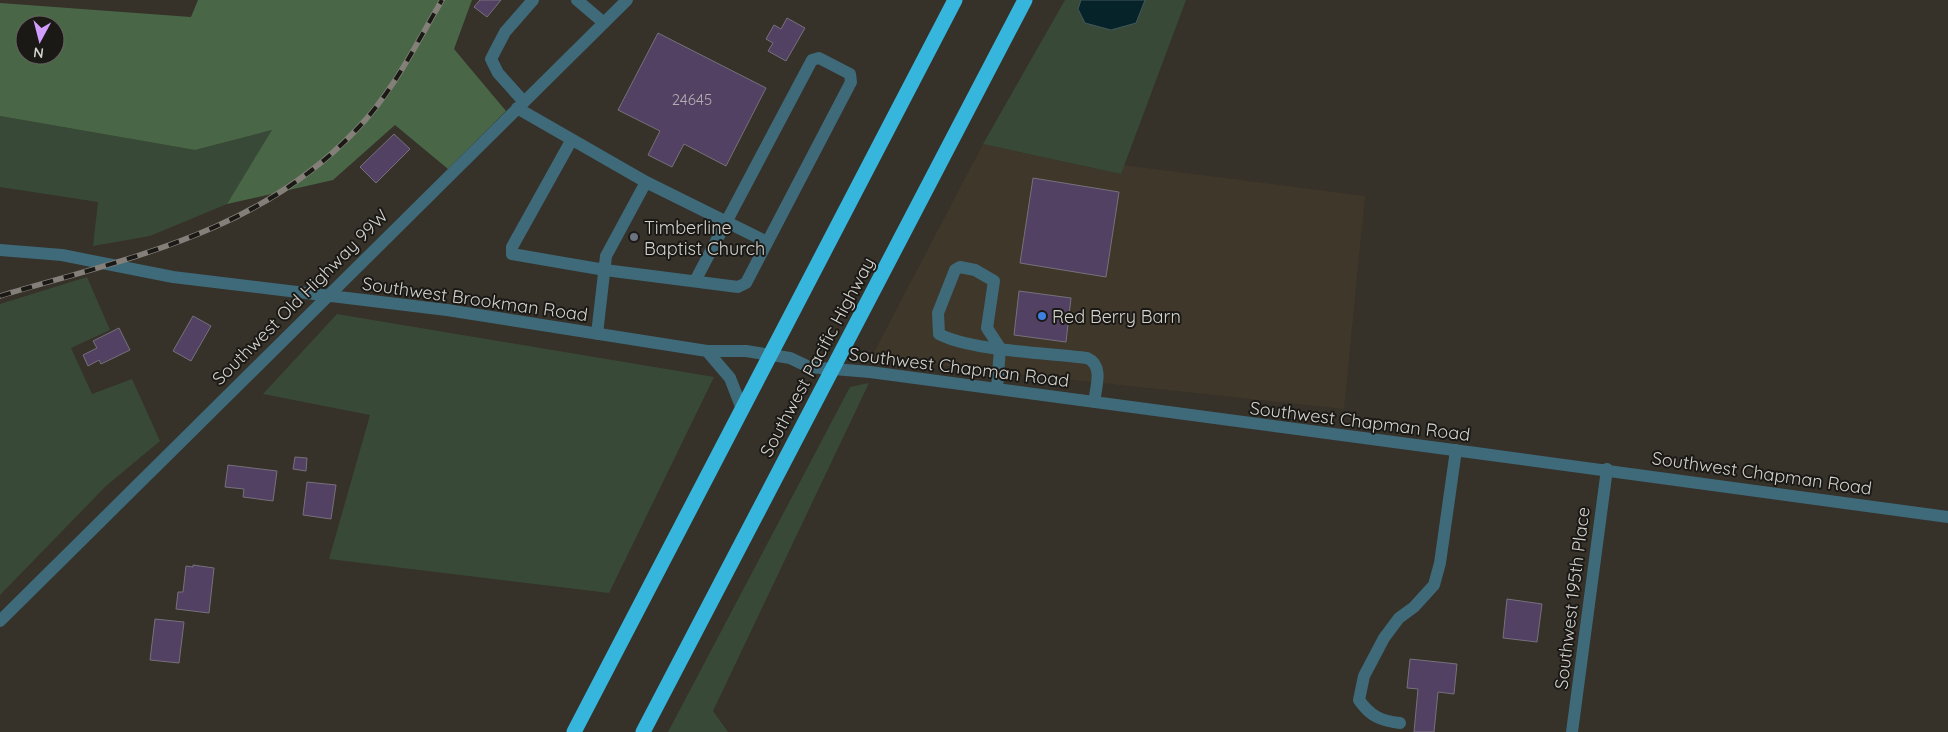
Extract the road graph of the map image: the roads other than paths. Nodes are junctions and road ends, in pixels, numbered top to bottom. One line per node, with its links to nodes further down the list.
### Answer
1 (533, 0): 7 (street)
2 (577, 0): 6 (street)
3 (627, 0): 6 (street, Southwest Old Highway 99W)
4 (955, 0): 19 (highway)
5 (1025, 0): 20 (highway, Southwest Pacific Highway)
6 (604, 23): 7 (street, Southwest Old Highway 99W)
7 (520, 105): 8 (street); 15 (street, Southwest Old Highway 99W)
8 (571, 141): 9 (street); 13 (street)
9 (646, 182): 10 (street); 13 (street)
10 (727, 221): 11 (street); 11 (street); 14 (street)
11 (767, 242): 14 (street)
12 (0, 250): 15 (street, Southwest Brookman Road)
13 (605, 270): 14 (street); 16 (street)
14 (695, 282)
15 (326, 296): 16 (street, Southwest Brookman Road); 27 (street, Southwest Old Highway 99W)
16 (596, 334): 18 (street, Southwest Brookman Road)
17 (1000, 348): 17 (street); 21 (street); 22 (street)
18 (707, 350): 19 (street, Southwest Brookman Road); 23 (street)
19 (770, 355): 20 (street, Southwest Chapman Road); 23 (highway)
20 (832, 369): 21 (street, Southwest Chapman Road); 30 (highway, Southwest Pacific Highway)
21 (997, 389): 22 (street, Southwest Chapman Road)
22 (1094, 402): 24 (street, Southwest Chapman Road)
23 (742, 409): 29 (highway)
24 (1456, 450): 25 (street, Southwest Chapman Road); 28 (street)
25 (1607, 469): 26 (street, Southwest Chapman Road); 31 (street, Southwest 195th Place)
26 (1948, 517)
27 (0, 621)
28 (1400, 723)
29 (574, 732)
30 (644, 732)
31 (1572, 732)

